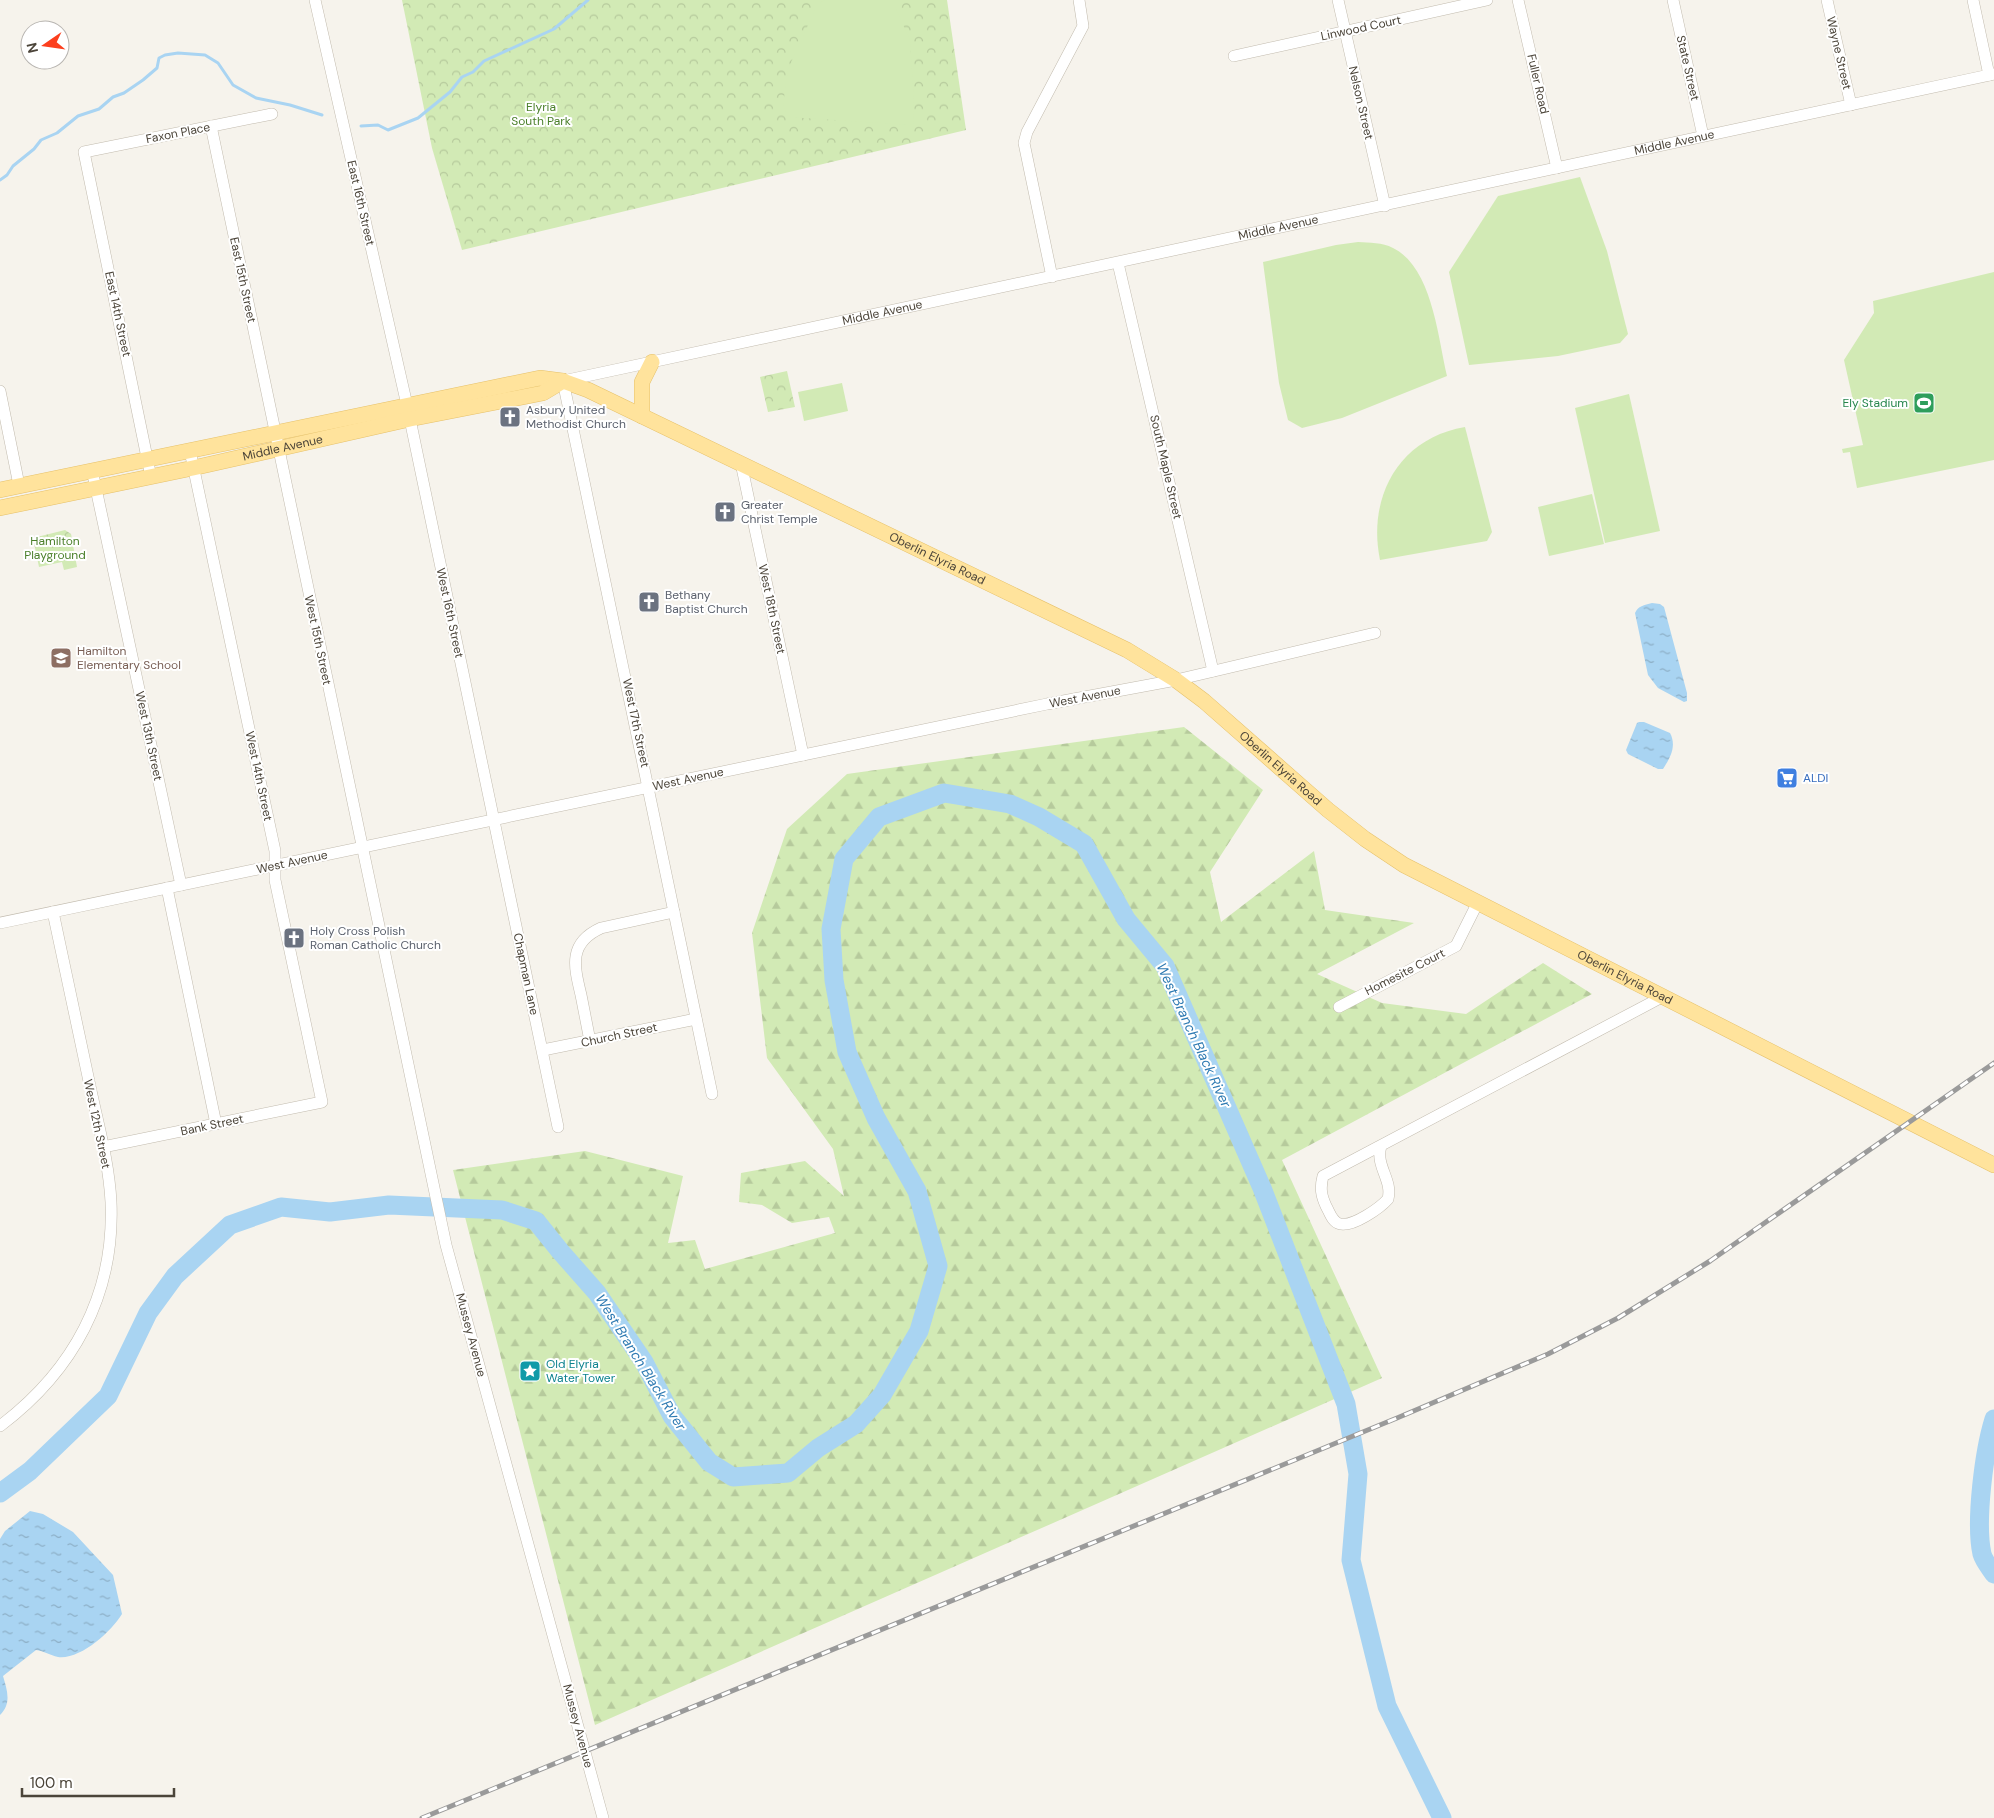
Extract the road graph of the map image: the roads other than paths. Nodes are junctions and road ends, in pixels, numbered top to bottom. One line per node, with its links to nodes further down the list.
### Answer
1 (315, 0): 24 (street, East 16th Street)
2 (1079, 0): 20 (street)
3 (1338, 0): 9 (street, Nelson Street)
4 (1487, 0): 9 (street, Linwood Court)
5 (1518, 0): 17 (street, Fuller Road)
6 (1673, 0): 15 (street, State Street)
7 (1827, 0): 12 (street, Wayne Street)
8 (1972, 0): 11 (street)
9 (1345, 32): 10 (street, Linwood Court); 18 (street, Nelson Street)
10 (1234, 56)
11 (1992, 75): 12 (street, Middle Avenue)
12 (1851, 105): 15 (street, Middle Avenue)
13 (272, 114): 14 (street, Faxon Place)
14 (211, 126): 16 (street, Faxon Place); 26 (street, East 15th Street)
15 (1703, 136): 17 (street, Middle Avenue)
16 (84, 152): 29 (street, East 14th Street)
17 (1557, 168): 18 (street, Middle Avenue)
18 (1385, 206): 19 (street, Middle Avenue)
19 (1118, 263): 20 (street, Middle Avenue); 39 (street, South Maple Street)
20 (1052, 277): 21 (street, Middle Avenue)
21 (652, 362): 22 (street, Middle Avenue); 25 (main road)
22 (563, 381): 24 (main road, Middle Avenue); 25 (main road, Oberlin Elyria Road); 42 (street, West 17th Street)
23 (0, 391): 34 (street)
24 (409, 412): 26 (main road, Middle Avenue); 27 (main road, Middle Avenue); 43 (street, West 16th Street)
25 (642, 416): 30 (main road, Oberlin Elyria Road)
26 (275, 433): 27 (street, West 15th Street); 28 (main road, Middle Avenue)
27 (278, 449): 31 (main road, Middle Avenue); 44 (street, West 15th Street)
28 (190, 452): 29 (main road, Middle Avenue); 31 (street, West 14th Street)
29 (148, 460): 32 (main road, Middle Avenue); 33 (street, East 14th Street)
30 (741, 464): 40 (main road, Oberlin Elyria Road); 41 (street, West 18th Street)
31 (193, 468): 33 (main road, Middle Avenue); 45 (street, West 14th Street)
32 (92, 470): 34 (main road, Middle Avenue); 35 (street, West 13th Street)
33 (151, 477): 35 (main road, Middle Avenue)
34 (20, 485): 36 (main road, Middle Avenue)
35 (96, 488): 37 (main road, Middle Avenue); 46 (street, West 13th Street)
36 (0, 490)
37 (0, 508)
38 (1375, 633): 39 (street, West Avenue)
39 (1213, 671): 40 (street, West Avenue)
40 (1176, 680): 41 (street, West Avenue); 48 (main road, Oberlin Elyria Road)
41 (804, 755): 42 (street, West Avenue)
42 (649, 787): 43 (street, West Avenue); 50 (street, West 17th Street)
43 (493, 820): 44 (street, West Avenue); 56 (street, Chapman Lane)
44 (362, 847): 45 (street, West Avenue); 65 (street, Mussey Avenue)
45 (275, 865): 46 (street, West Avenue); 58 (street, West 14th Street)
46 (181, 885): 47 (street, West Avenue)
47 (167, 888): 49 (street, West Avenue); 59 (street)
48 (1477, 904): 52 (main road, Oberlin Elyria Road); 53 (street, Homesite Court)
49 (54, 912): 51 (street, West Avenue); 62 (street, West 12th Street)
50 (674, 912): 54 (street, West 17th Street); 55 (street)
51 (0, 923)
52 (1662, 997): 61 (street); 63 (main road, Oberlin Elyria Road)
53 (1339, 1007)
54 (696, 1019): 55 (street, Church Street); 57 (street, West 17th Street)
55 (590, 1041): 56 (street, Church Street)
56 (543, 1050): 60 (street, Chapman Lane)
57 (712, 1094)
58 (322, 1102): 59 (street, Bank Street)
59 (216, 1124): 62 (street, Bank Street)
60 (558, 1127)
61 (1380, 1146): 61 (street)
62 (102, 1148): 64 (street, West 12th Street)
63 (1994, 1165)
64 (0, 1426)
65 (603, 1818)

